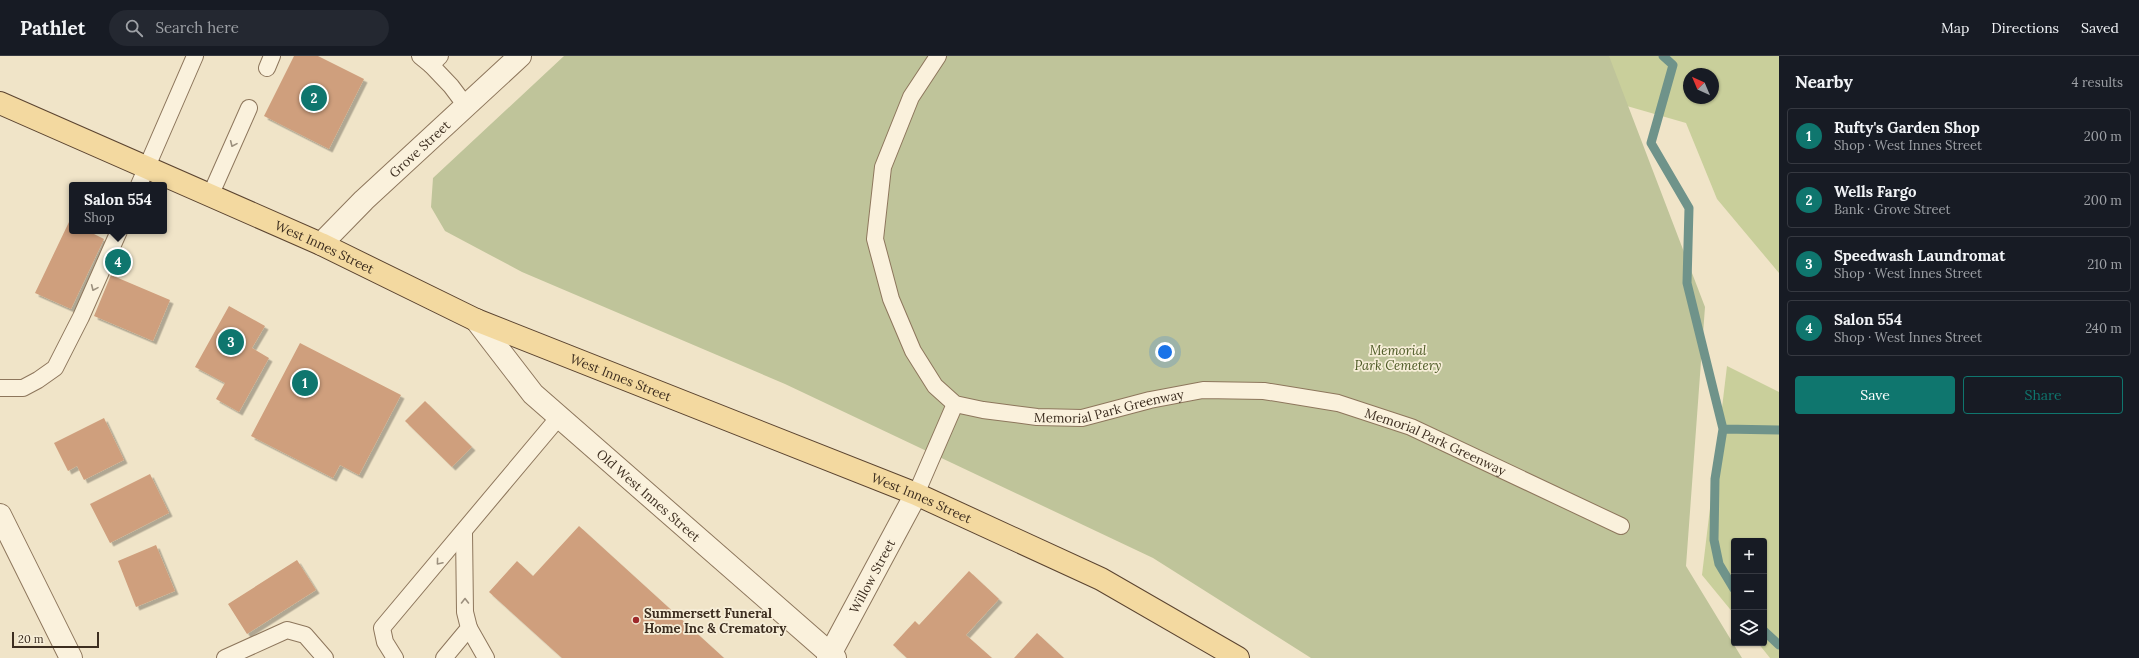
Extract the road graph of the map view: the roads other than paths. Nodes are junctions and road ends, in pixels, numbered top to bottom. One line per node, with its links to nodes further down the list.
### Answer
1 (195, 56): 8 (lane)
2 (520, 56): 5 (street, Grove Street)
3 (938, 56): 16 (lane, Memorial Park Greenway)
4 (430, 59): 5 (lane)
5 (466, 106): 13 (street, Grove Street)
6 (2, 108): 8 (main road, West Innes Street)
7 (249, 108): 11 (lane, one-way to 11)
8 (143, 176): 9 (main road, West Innes Street)
9 (163, 182)
10 (167, 183): 11 (main road, West Innes Street)
11 (210, 196): 13 (main road, West Innes Street)
12 (117, 235): 15 (lane, one-way to 15)
13 (321, 244): 14 (main road, West Innes Street)
14 (476, 320): 17 (street, Old West Innes Street); 18 (main road, West Innes Street)
15 (0, 388)
16 (955, 404): 18 (lane); 20 (lane, Memorial Park Greenway)
17 (559, 417): 21 (lane); 24 (street, Old West Innes Street)
18 (916, 494): 24 (street, Willow Street); 30 (main road, West Innes Street)
19 (0, 515): 25 (street)
20 (1621, 526)
21 (464, 532): 22 (lane, one-way to 21); 27 (lane, one-way to 27)
22 (469, 628): 28 (lane); 29 (lane)
23 (235, 656): 26 (lane)
24 (831, 657)
25 (71, 658)
26 (325, 658)
27 (395, 658)
28 (444, 658)
29 (486, 658)
30 (1238, 658)

